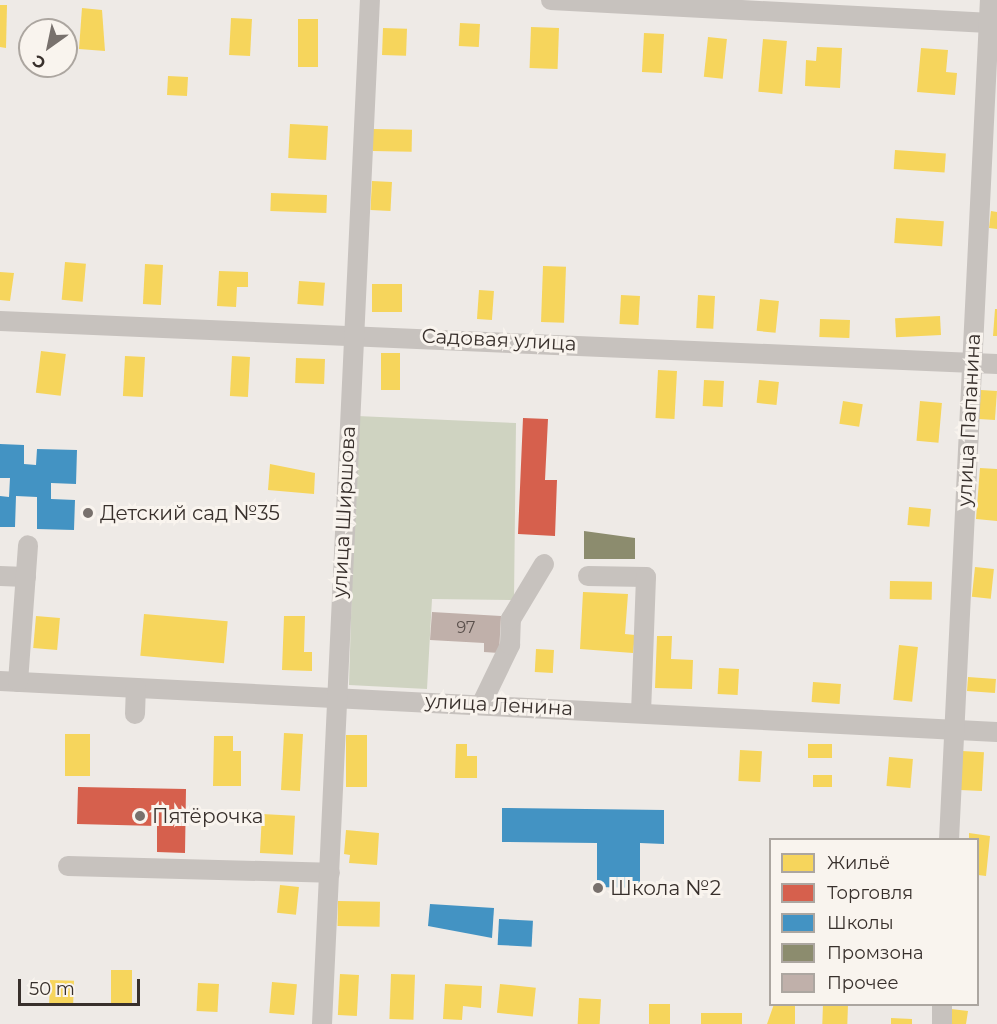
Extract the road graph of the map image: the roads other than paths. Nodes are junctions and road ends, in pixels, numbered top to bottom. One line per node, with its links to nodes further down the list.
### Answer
1 (370, 0): 6 (street, улица Ширшова)
2 (551, 0): 4 (street)
3 (990, 0): 4 (street, улица Папанина)
4 (993, 23): 7 (street, улица Папанина)
5 (0, 321): 6 (street, Садовая улица)
6 (352, 333): 7 (street, Садовая улица); 16 (street, улица Ширшова)
7 (972, 363): 8 (street, Садовая улица); 20 (street, улица Папанина)
8 (997, 364)
9 (28, 544): 13 (street)
10 (544, 564): 17 (street)
11 (0, 576): 13 (street)
12 (588, 576): 18 (street)
13 (26, 578): 14 (street)
14 (9, 682): 15 (street, улица Ленина)
15 (136, 688): 16 (street, улица Ленина); 19 (street)
16 (336, 695): 17 (street, улица Ленина); 24 (street, улица Ширшова)
17 (481, 705): 18 (street, улица Ленина)
18 (641, 712): 20 (street, улица Ленина)
19 (135, 714)
20 (954, 730): 21 (street, улица Ленина); 22 (street, улица Папанина)
21 (997, 732)
22 (949, 838)
23 (68, 866): 24 (street)
24 (330, 873): 26 (street, улица Ширшова)
25 (942, 1006): 27 (street)
26 (322, 1024)
27 (942, 1024)

